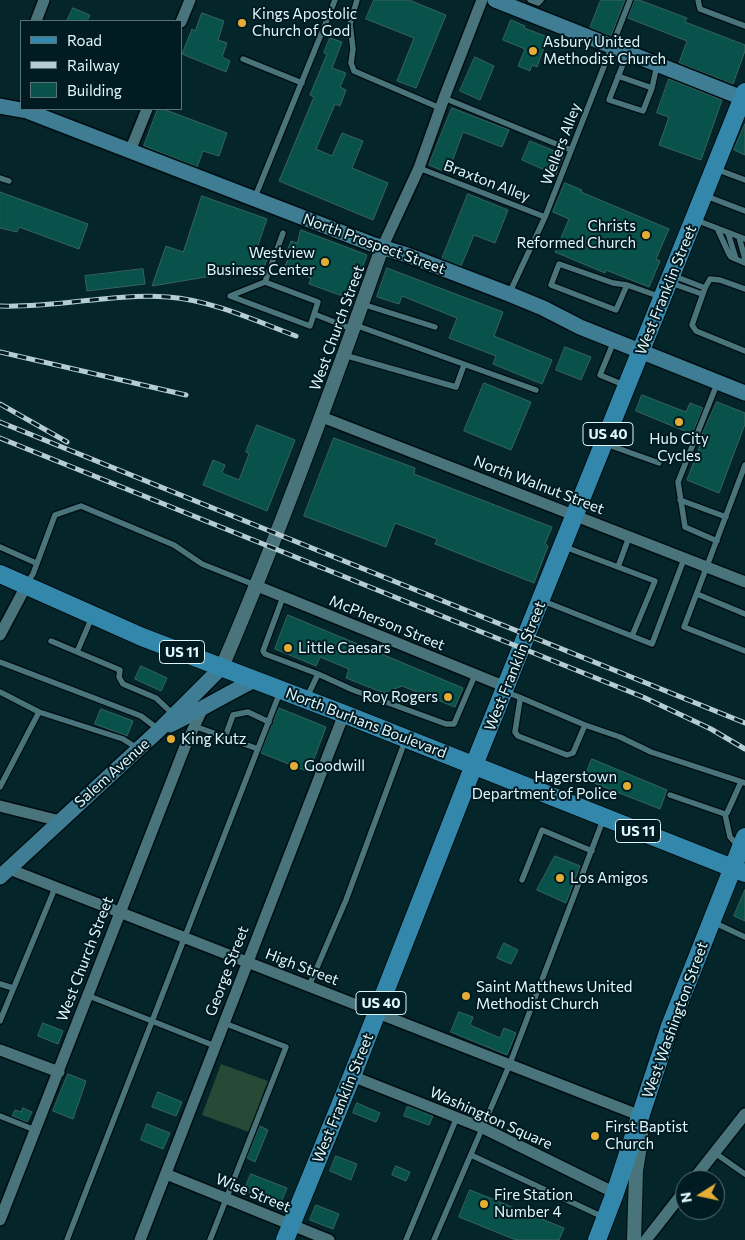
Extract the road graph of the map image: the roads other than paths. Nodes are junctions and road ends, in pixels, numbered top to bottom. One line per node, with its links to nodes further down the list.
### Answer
1 (44, 0): 11 (street)
2 (190, 0): 12 (street)
3 (335, 0): 19 (lane)
4 (357, 0): 22 (lane)
5 (482, 0): 22 (street, West Church Street)
6 (494, 0): 14 (main road)
7 (530, 0): 8 (lane)
8 (541, 0)
9 (630, 0): 14 (lane, Wellers Alley)
10 (698, 0): 13 (lane)
11 (36, 20)
12 (182, 20)
13 (745, 26)
14 (613, 47): 15 (main road); 27 (lane, Wellers Alley)
15 (628, 52): 17 (main road); 18 (lane)
16 (243, 59): 19 (lane)
17 (657, 64): 20 (lane); 21 (main road)
18 (618, 76): 20 (lane); 20 (lane)
19 (302, 83): 35 (lane)
20 (652, 88)
21 (744, 96): 30 (main road, West Franklin Street / US 40)
22 (442, 103): 27 (lane); 29 (street, West Church Street)
23 (0, 106): 24 (main road, North Prospect Street)
24 (20, 110)
25 (22, 110): 28 (main road, North Prospect Street)
26 (147, 110): 28 (street)
27 (571, 150): 37 (lane, Wellers Alley)
28 (130, 151): 35 (main road, North Prospect Street)
29 (419, 168): 37 (lane, Braxton Alley); 43 (street, West Church Street)
30 (714, 169): 32 (lane); 34 (main road, West Franklin Street / US 40)
31 (0, 178): 33 (lane)
32 (745, 180)
33 (9, 181)
34 (704, 195): 36 (lane); 38 (main road, West Franklin Street / US 40)
35 (255, 199): 43 (main road, North Prospect Street)
36 (745, 211)
37 (545, 217): 51 (lane, Wellers Alley)
38 (695, 220): 39 (lane); 48 (main road, West Franklin Street / US 40)
39 (716, 228): 41 (lane); 44 (lane)
40 (283, 233): 46 (lane)
41 (728, 233): 42 (lane); 44 (lane)
42 (742, 238): 45 (lane)
43 (382, 248): 51 (main road, North Prospect Street); 52 (street, West Church Street)
44 (736, 259): 45 (lane)
45 (745, 261)
46 (265, 282): 53 (lane); 53 (lane)
47 (627, 285): 47 (lane); 48 (lane)
48 (668, 285): 50 (lane); 58 (main road, West Franklin Street / US 40)
49 (745, 289): 50 (lane)
50 (703, 291): 57 (lane)
51 (509, 294): 56 (main road, North Prospect Street)
52 (362, 304): 54 (street, West Church Street); 55 (lane)
53 (314, 314): 54 (lane)
54 (354, 327): 59 (street, West Church Street); 60 (lane)
55 (435, 327)
56 (614, 341): 58 (main road, North Prospect Street); 62 (lane)
57 (745, 351)
58 (641, 352): 61 (main road, North Prospect Street); 62 (main road, West Franklin Street / US 40)
59 (344, 355): 60 (lane); 65 (street, West Church Street)
60 (464, 365): 63 (lane)
61 (718, 382): 64 (main road, North Prospect Street); 69 (lane)
62 (627, 386): 66 (main road, West Franklin Street / US 40)
63 (536, 390)
64 (745, 393)
65 (322, 417): 70 (street, North Walnut Street); 83 (street, West Church Street)
66 (604, 443): 67 (lane); 70 (main road, West Franklin Street / US 40)
67 (659, 462)
68 (745, 465): 71 (lane)
69 (680, 500): 71 (lane); 73 (lane)
70 (575, 515): 72 (street, North Walnut Street); 74 (main road, West Franklin Street / US 40)
71 (726, 517): 73 (lane)
72 (629, 537): 76 (street, North Walnut Street); 78 (lane)
73 (717, 541): 79 (lane)
74 (563, 546): 78 (lane); 86 (main road, West Franklin Street / US 40)
75 (0, 548): 77 (lane)
76 (684, 559): 79 (street, North Walnut Street); 90 (lane)
77 (36, 563): 82 (lane); 83 (lane)
78 (618, 567): 90 (lane)
79 (706, 568): 81 (street, North Walnut Street); 84 (lane)
80 (0, 575): 82 (main road, North Burhans Boulevard / US 11)
81 (745, 582)
82 (26, 586): 88 (main road, North Burhans Boulevard / US 11); 89 (street)
83 (257, 586): 85 (street, McPherson Street); 95 (street, West Church Street)
84 (697, 594): 87 (lane); 92 (lane)
85 (283, 597): 96 (lane); 97 (street, McPherson Street)
86 (541, 601): 90 (lane); 101 (main road, West Franklin Street / US 40)
87 (745, 614)
88 (92, 616): 93 (lane); 95 (main road, North Burhans Boulevard / US 11)
89 (0, 636)
90 (632, 636)
91 (51, 641): 93 (lane)
92 (745, 651)
93 (77, 652): 106 (lane)
94 (0, 662): 110 (lane)
95 (222, 667): 98 (main road, North Burhans Boulevard / US 11); 106 (main road, Salem Avenue)
96 (318, 674): 97 (lane); 102 (lane)
97 (475, 675): 101 (street, McPherson Street)
98 (255, 680): 99 (main road, North Burhans Boulevard / US 11); 103 (main road)
99 (281, 690): 102 (main road, North Burhans Boulevard / US 11); 107 (lane)
100 (0, 692): 104 (lane)
101 (510, 692): 108 (lane); 108 (lane); 115 (main road, West Franklin Street / US 40)
102 (305, 700): 105 (main road, North Burhans Boulevard / US 11)
103 (202, 710): 109 (street, West Church Street); 110 (main road)
104 (39, 712): 113 (lane); 117 (lane)
105 (344, 714): 112 (main road, North Burhans Boulevard / US 11); 133 (street, George Street)
106 (174, 715): 110 (main road, Salem Avenue)
107 (269, 722): 111 (lane); 114 (lane)
108 (585, 724): 116 (lane)
109 (194, 726): 111 (lane); 129 (street, West Church Street)
110 (159, 730): 113 (main road, Salem Avenue)
111 (225, 737): 114 (lane)
112 (406, 738): 115 (main road, North Burhans Boulevard / US 11); 135 (lane)
113 (138, 749): 122 (main road, Salem Avenue)
114 (258, 749): 131 (lane)
115 (474, 765): 121 (main road, North Burhans Boulevard / US 11); 138 (main road, West Franklin Street / US 40)
116 (743, 782): 120 (lane)
117 (0, 786)
118 (670, 795): 120 (lane)
119 (0, 806): 122 (street)
120 (725, 814): 123 (lane)
121 (604, 818): 124 (lane); 125 (main road, North Burhans Boulevard / US 11)
122 (60, 821): 126 (main road, Salem Avenue)
123 (743, 843): 125 (main road, West Washington Street)
124 (592, 851): 127 (lane); 144 (lane)
125 (739, 871): 130 (main road, West Washington Street)
126 (4, 873): 128 (street, High Street)
127 (522, 880)
128 (55, 888): 129 (street, High Street); 136 (lane)
129 (120, 912): 131 (street, High Street); 137 (street, West Church Street)
130 (711, 921): 132 (lane); 149 (main road, West Washington Street)
131 (184, 937): 133 (street, High Street); 140 (lane)
132 (745, 938)
133 (246, 962): 135 (street, High Street); 141 (street, George Street)
134 (0, 984): 136 (lane)
135 (310, 986): 138 (street, High Street)
136 (14, 988): 139 (lane)
137 (89, 996): 140 (lane); 145 (street, West Church Street)
138 (377, 1013): 144 (street, High Street); 146 (main road, West Franklin Street / US 40)
139 (0, 1021)
140 (153, 1021): 142 (lane); 165 (lane)
141 (224, 1023): 142 (street, George Street); 160 (lane)
142 (215, 1046): 156 (street, George Street)
143 (0, 1050): 145 (street)
144 (509, 1066): 149 (street, High Street); 151 (lane)
145 (59, 1072): 152 (street, West Church Street)
146 (352, 1076): 150 (street, Washington Square); 164 (main road, West Franklin Street / US 40)
147 (745, 1114): 153 (street)
148 (0, 1116): 152 (lane)
149 (641, 1116): 159 (main road); 172 (street, West Washington Street)
150 (457, 1117): 151 (street, Washington Square); 169 (lane)
151 (483, 1128): 154 (lane); 159 (street, Washington Square)
152 (36, 1130): 158 (street, West Church Street)
153 (714, 1153): 155 (street); 157 (lane)
154 (471, 1156): 162 (lane); 170 (lane)
155 (701, 1170)
156 (166, 1174): 160 (street, Wise Street); 166 (street, George Street)
157 (745, 1174)
158 (5, 1192): 163 (street, West Church Street)
159 (615, 1192): 162 (main road)
160 (226, 1198): 164 (street, Wise Street); 167 (lane)
161 (675, 1203): 173 (street)
162 (605, 1219): 171 (main road)
163 (0, 1220)
164 (288, 1232): 168 (street, Wise Street)
165 (67, 1240)
166 (140, 1240)
167 (210, 1240)
168 (329, 1240)
169 (406, 1240)
170 (434, 1240)
171 (597, 1240)
172 (634, 1240)
173 (646, 1240)

